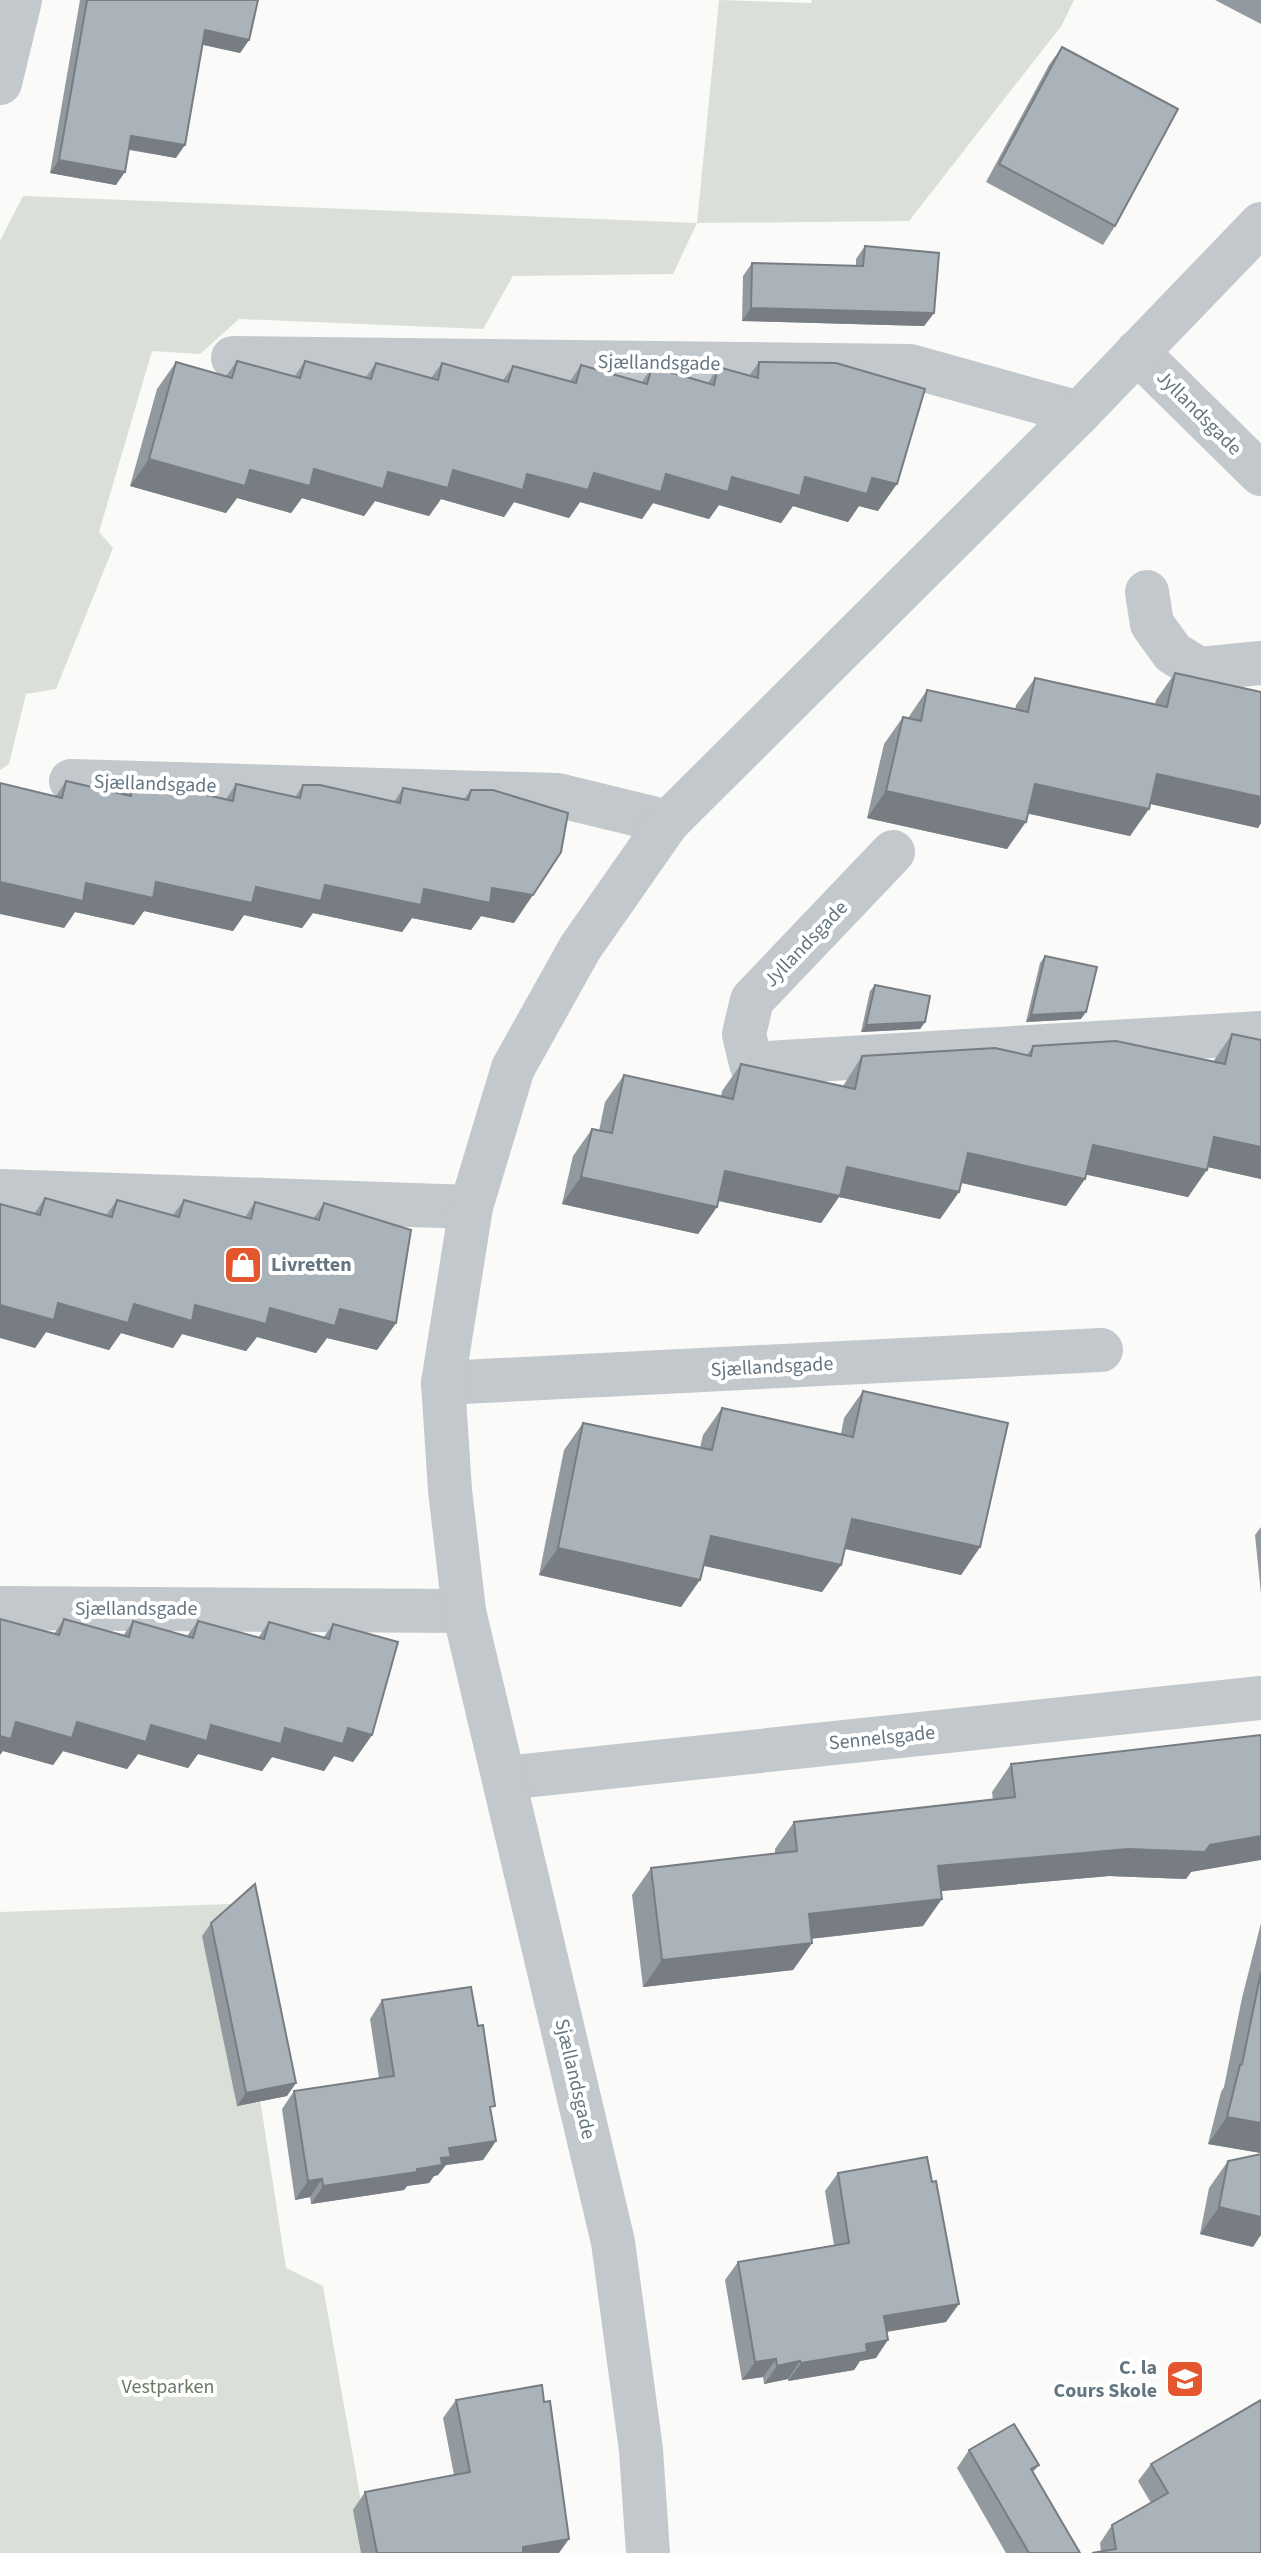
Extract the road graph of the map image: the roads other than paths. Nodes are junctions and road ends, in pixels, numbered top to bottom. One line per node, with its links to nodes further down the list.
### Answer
1 (20, 0): 2 (street)
2 (0, 83)
3 (1261, 224): 4 (street, Sjællandsgade)
4 (1137, 352): 6 (street, Sjællandsgade); 7 (street, Jyllandsgade)
5 (233, 358): 6 (street, Sjællandsgade)
6 (1079, 413): 11 (street, Sjællandsgade)
7 (1261, 474)
8 (1147, 592): 9 (street)
9 (1261, 663)
10 (71, 781): 11 (street, Sjællandsgade)
11 (668, 822): 15 (street, Sjællandsgade)
12 (893, 852): 13 (street, Jyllandsgade)
13 (1261, 1033)
14 (0, 1191): 15 (street)
15 (471, 1207): 17 (street, Sjællandsgade)
16 (1101, 1350): 17 (street, Sjællandsgade)
17 (443, 1383): 19 (street, Sjællandsgade)
18 (0, 1608): 19 (street, Sjællandsgade)
19 (464, 1611): 21 (street, Sjællandsgade)
20 (1261, 1698): 21 (street, Sennelsgade)
21 (504, 1778): 22 (street, Sjællandsgade)
22 (648, 2553)

